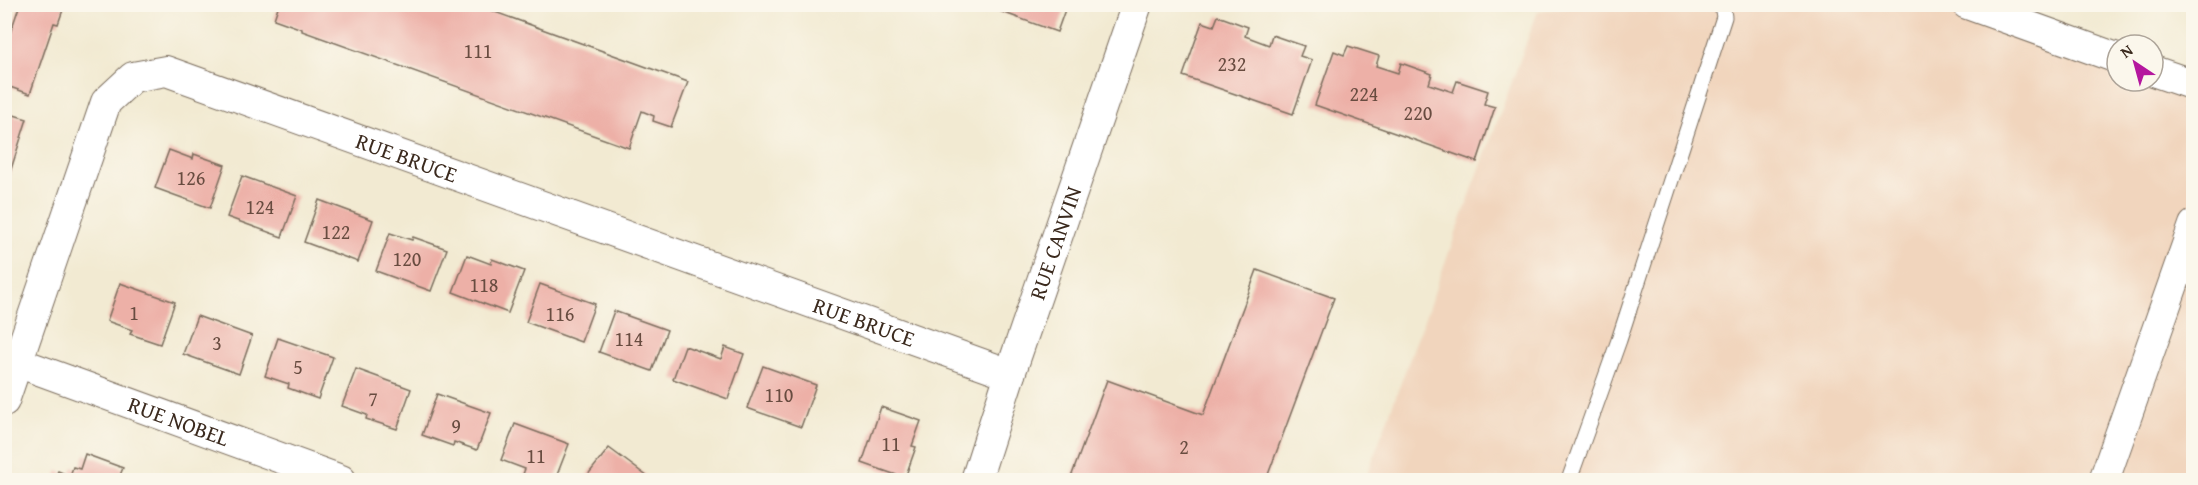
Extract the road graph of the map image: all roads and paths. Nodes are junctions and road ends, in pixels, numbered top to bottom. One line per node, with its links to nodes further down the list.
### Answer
1 (1137, 4): 9 (street, RUE CANVIN)
2 (1722, 4): 13 (lane)
3 (1967, 4): 4 (street)
4 (2105, 54)
5 (2165, 75): 6 (street)
6 (2193, 85)
7 (2193, 225): 14 (street)
8 (17, 362): 9 (street, RUE BRUCE); 10 (street, RUE BRUCE); 11 (street, RUE NOBEL)
9 (1010, 374): 12 (street, RUE CANVIN)
10 (4, 400)
11 (341, 480)
12 (976, 480)
13 (1569, 480)
14 (2104, 480)

